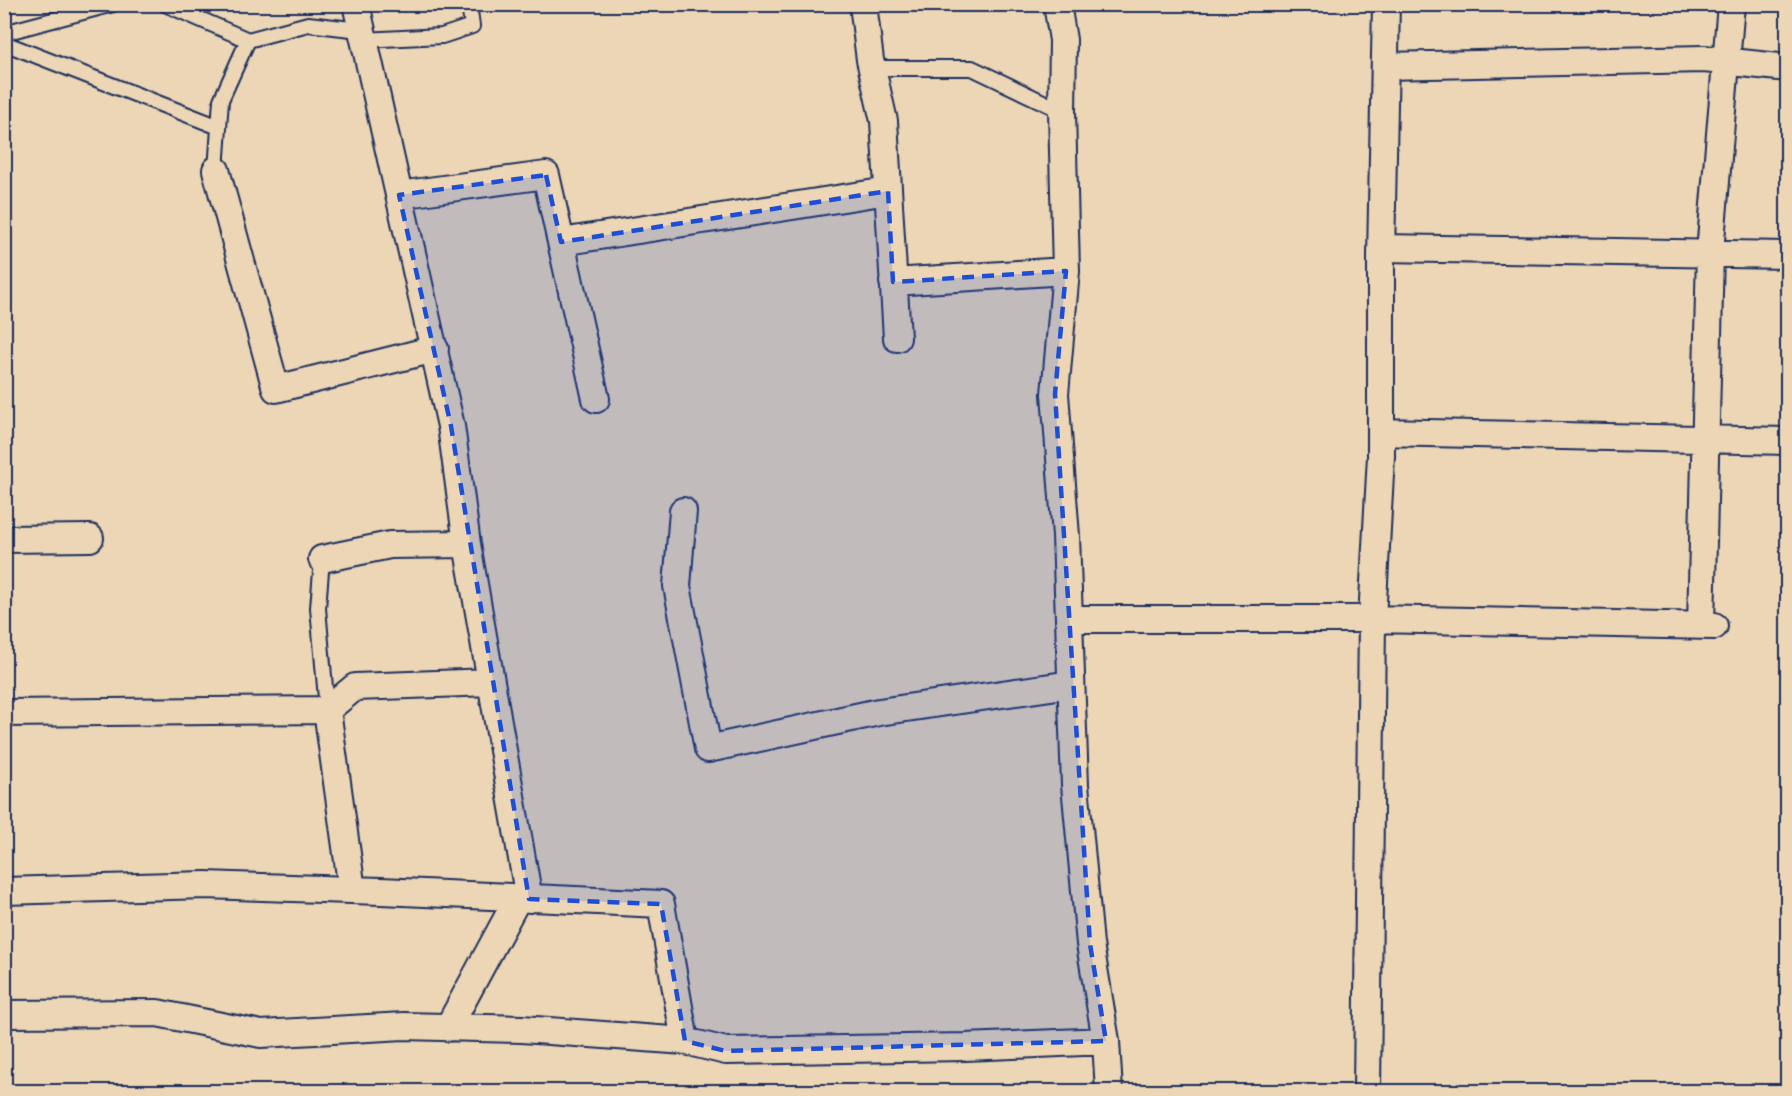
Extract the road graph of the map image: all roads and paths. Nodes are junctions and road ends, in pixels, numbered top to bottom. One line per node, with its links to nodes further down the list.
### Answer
1 (113, 4): 9 (lane)
2 (165, 4): 11 (lane)
3 (356, 4): 10 (street)
4 (469, 4): 10 (lane)
5 (863, 4): 15 (street)
6 (1057, 4): 17 (street)
7 (1386, 4): 14 (street)
8 (1731, 4): 13 (street)
9 (4, 33)
10 (361, 35): 11 (lane); 21 (street)
11 (248, 40): 18 (lane)
12 (4, 43): 18 (lane)
13 (1726, 62): 14 (street); 16 (street); 24 (street)
14 (1385, 66): 23 (street)
15 (872, 68): 17 (lane); 20 (street)
16 (1788, 68)
17 (1062, 111): 26 (street)
18 (219, 127): 19 (lane)
19 (216, 170): 29 (street)
20 (888, 191): 22 (street); 27 (street)
21 (399, 195): 22 (street); 29 (street)
22 (561, 242): 30 (street)
23 (1382, 248): 24 (street); 31 (street)
24 (1710, 252): 25 (street); 32 (street)
25 (1788, 255)
26 (1066, 271): 27 (street); 39 (street)
27 (893, 282): 28 (street)
28 (897, 338)
29 (435, 349): 37 (street)
30 (596, 399)
31 (1381, 432): 32 (street); 40 (street)
32 (1704, 440): 33 (street); 40 (street)
33 (1788, 441)
34 (682, 511): 42 (street)
35 (90, 538): 36 (street)
36 (4, 539)
37 (467, 544): 38 (street); 41 (street)
38 (322, 559): 43 (lane)
39 (1069, 619): 40 (street); 42 (street)
40 (1372, 619): 53 (street)
41 (491, 682): 43 (street); 47 (street)
42 (1071, 684): 51 (street)
43 (327, 710): 44 (street); 45 (street)
44 (4, 713)
45 (352, 890): 46 (street); 47 (street)
46 (4, 891)
47 (524, 898): 49 (street); 50 (street)
48 (4, 1014): 49 (street)
49 (448, 1028): 50 (street)
50 (685, 1041): 51 (street)
51 (1106, 1041): 52 (street)
52 (1108, 1092)
53 (1367, 1092)

